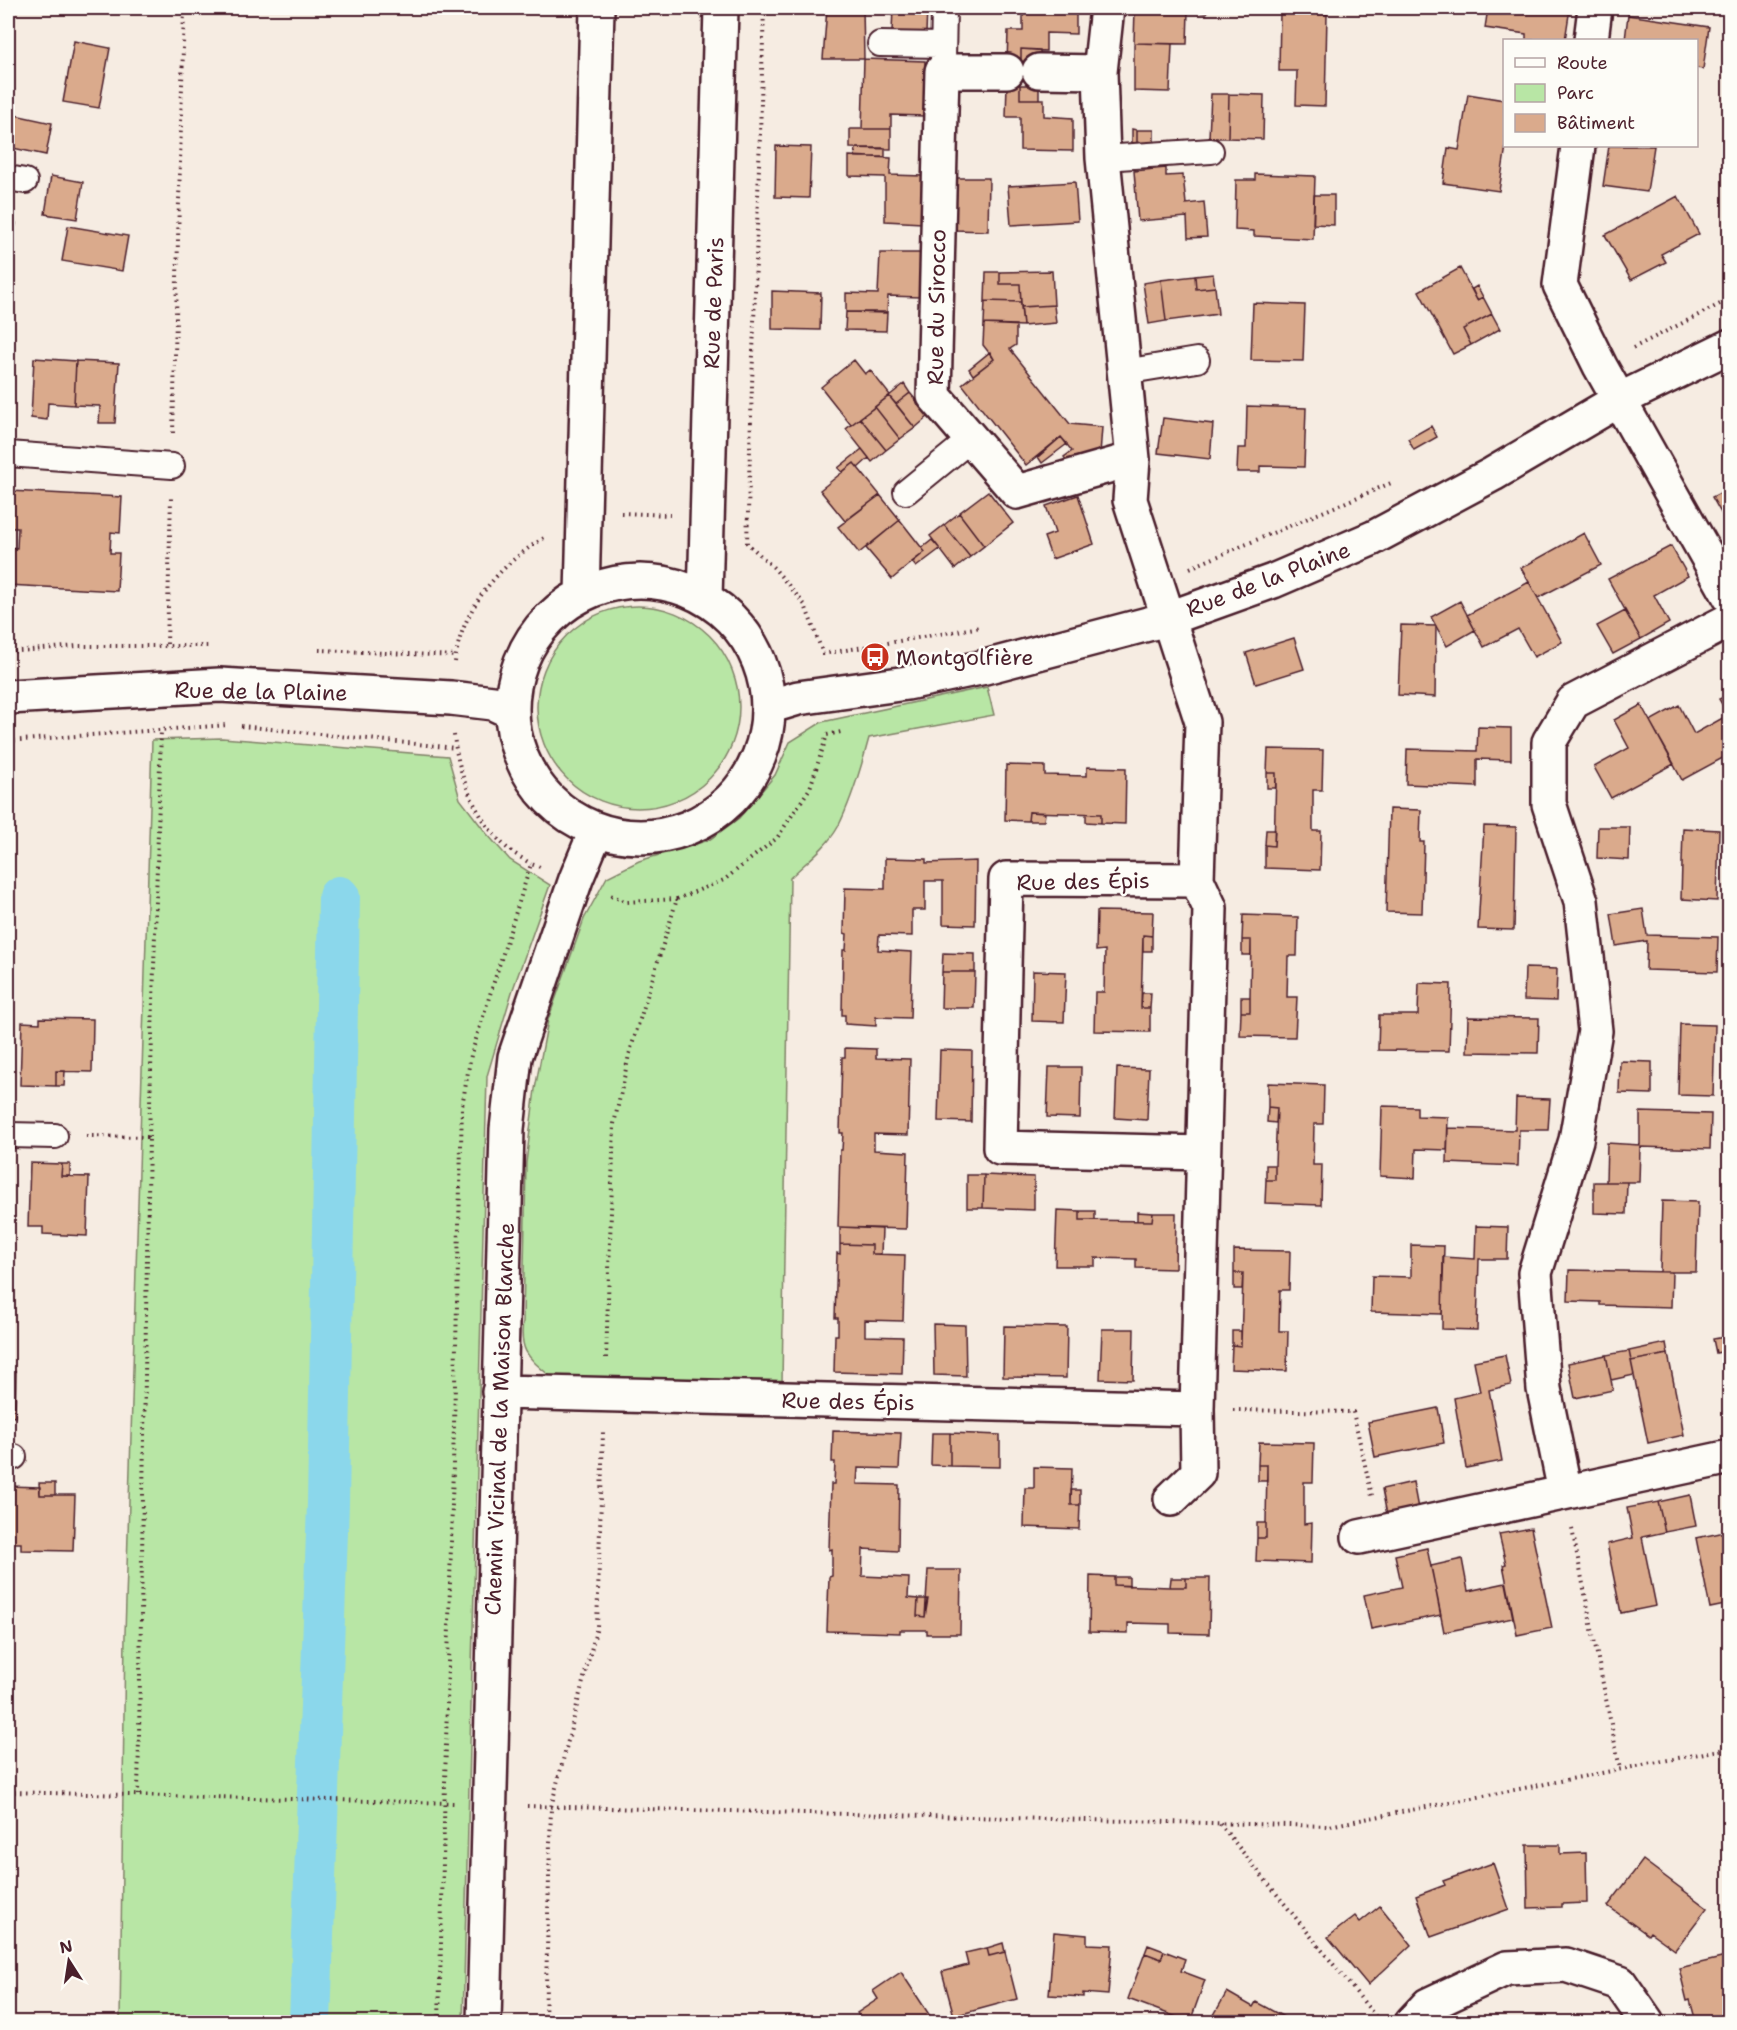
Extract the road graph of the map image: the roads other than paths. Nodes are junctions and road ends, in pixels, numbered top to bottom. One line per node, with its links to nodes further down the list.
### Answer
1 (597, 8): 24 (street)
2 (721, 8): 26 (street, Rue de Paris)
3 (944, 8): 8 (lane)
4 (1107, 8): 11 (street)
5 (1595, 8): 6 (street)
6 (1591, 39)
7 (880, 44): 8 (lane)
8 (943, 58): 9 (street); 19 (street, Rue du Sirocco)
9 (1007, 70)
10 (1039, 71): 11 (street)
11 (1100, 72): 14 (street)
12 (1578, 147): 18 (street)
13 (1211, 151): 14 (lane)
14 (1103, 158): 17 (street)
15 (1730, 346): 18 (street, Rue de la Plaine)
16 (1197, 360): 17 (lane)
17 (1124, 372): 21 (street)
18 (1619, 400): 25 (street); 27 (street, Rue de la Plaine)
19 (971, 439): 21 (street, Rue du Sirocco); 23 (lane)
20 (8, 454): 22 (lane)
21 (1133, 459): 27 (street)
22 (172, 466)
23 (906, 492)
24 (582, 595): 26 (street); 31 (street)
25 (1730, 597)
26 (705, 599): 30 (street)
27 (1167, 619): 30 (street, Rue de la Plaine); 33 (street)
28 (1730, 620): 40 (street)
29 (8, 697): 31 (street, Rue de la Plaine)
30 (768, 707): 32 (street)
31 (512, 712): 32 (street)
32 (596, 831): 37 (street, Chemin Vicinal de la Maison Blanche)
33 (1197, 880): 36 (street); 36 (street, Rue des Épis)
34 (8, 1135): 35 (lane)
35 (55, 1136)
36 (1203, 1153): 38 (street)
37 (499, 1392): 38 (street, Rue des Épis); 43 (street, Chemin Vicinal de la Maison Blanche)
38 (1197, 1409): 41 (street)
39 (1730, 1457): 40 (street)
40 (1564, 1492): 42 (street)
41 (1171, 1499)
42 (1370, 1534)
43 (484, 2022)
44 (1412, 2022): 45 (street)
45 (1647, 2022)

